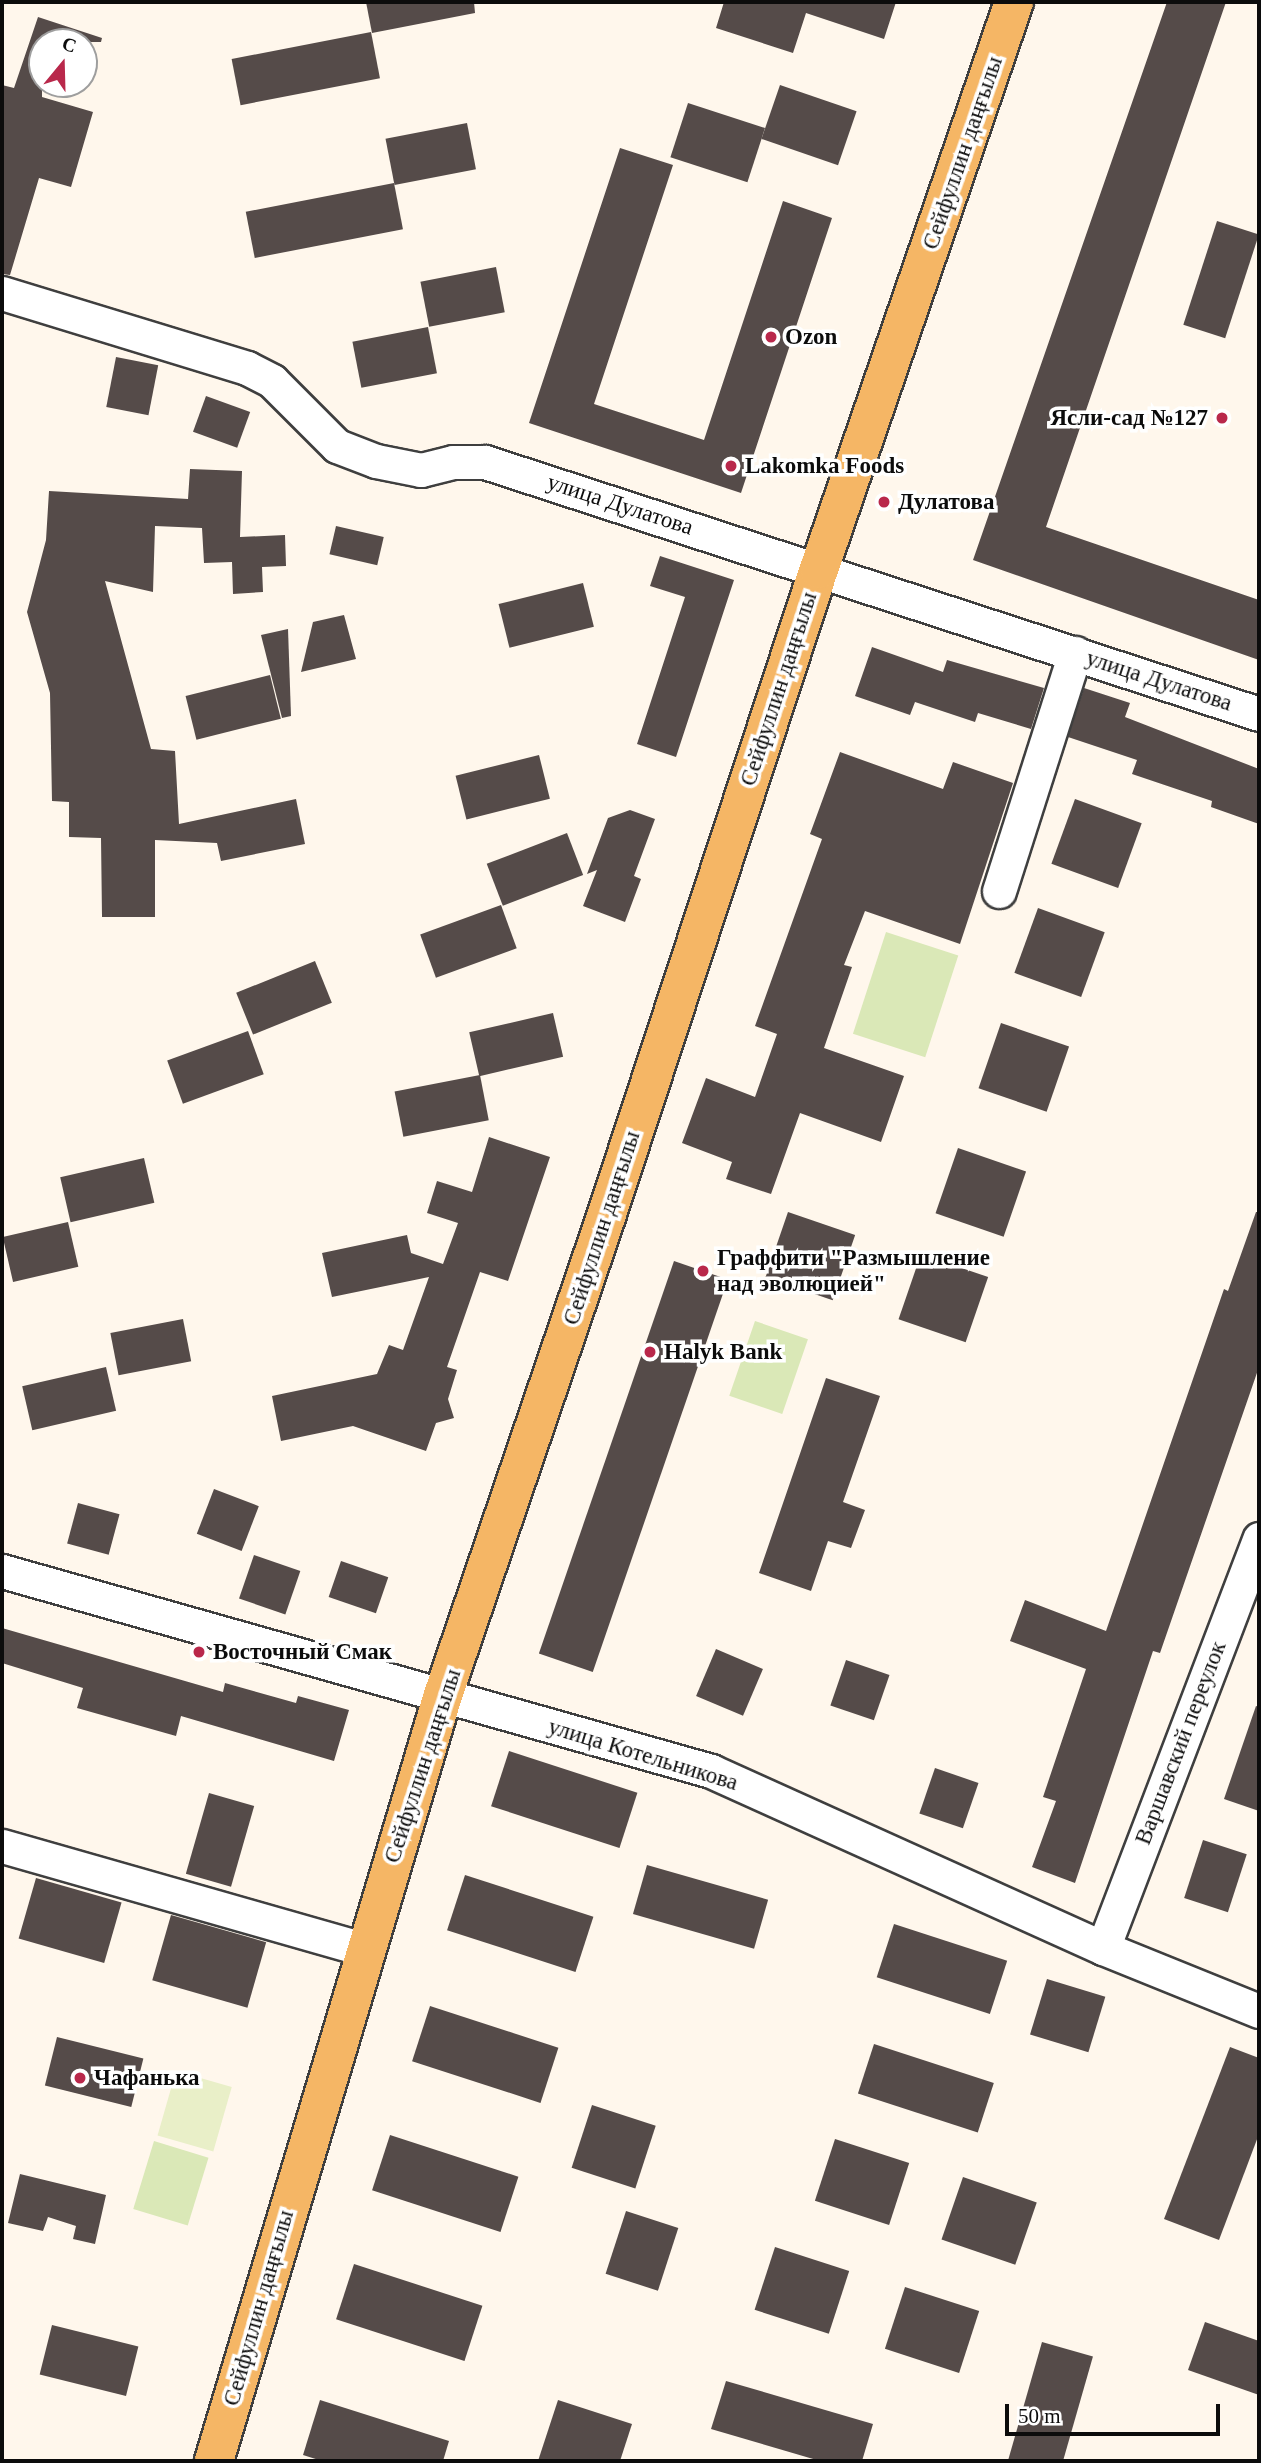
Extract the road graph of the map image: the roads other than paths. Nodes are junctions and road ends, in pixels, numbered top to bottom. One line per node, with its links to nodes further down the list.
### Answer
1 (1014, 2): 3 (main road, Сейфуллин даңғылы)
2 (2, 293): 3 (street, улица Дулатова)
3 (818, 569): 4 (street, улица Дулатова); 9 (main road, Сейфуллин даңғылы)
4 (1075, 653): 5 (street, улица Дулатова); 6 (street)
5 (1259, 714)
6 (999, 891)
7 (1259, 1539): 11 (street, Варшавский переулок)
8 (2, 1570): 9 (street, улица Котельникова)
9 (443, 1695): 11 (street, улица Котельникова); 12 (main road, Сейфуллин даңғылы)
10 (2, 1846): 12 (street)
11 (1103, 1948): 13 (street, улица Котельникова)
12 (364, 1949): 14 (main road, Сейфуллин даңғылы)
13 (1259, 2011)
14 (214, 2461)

